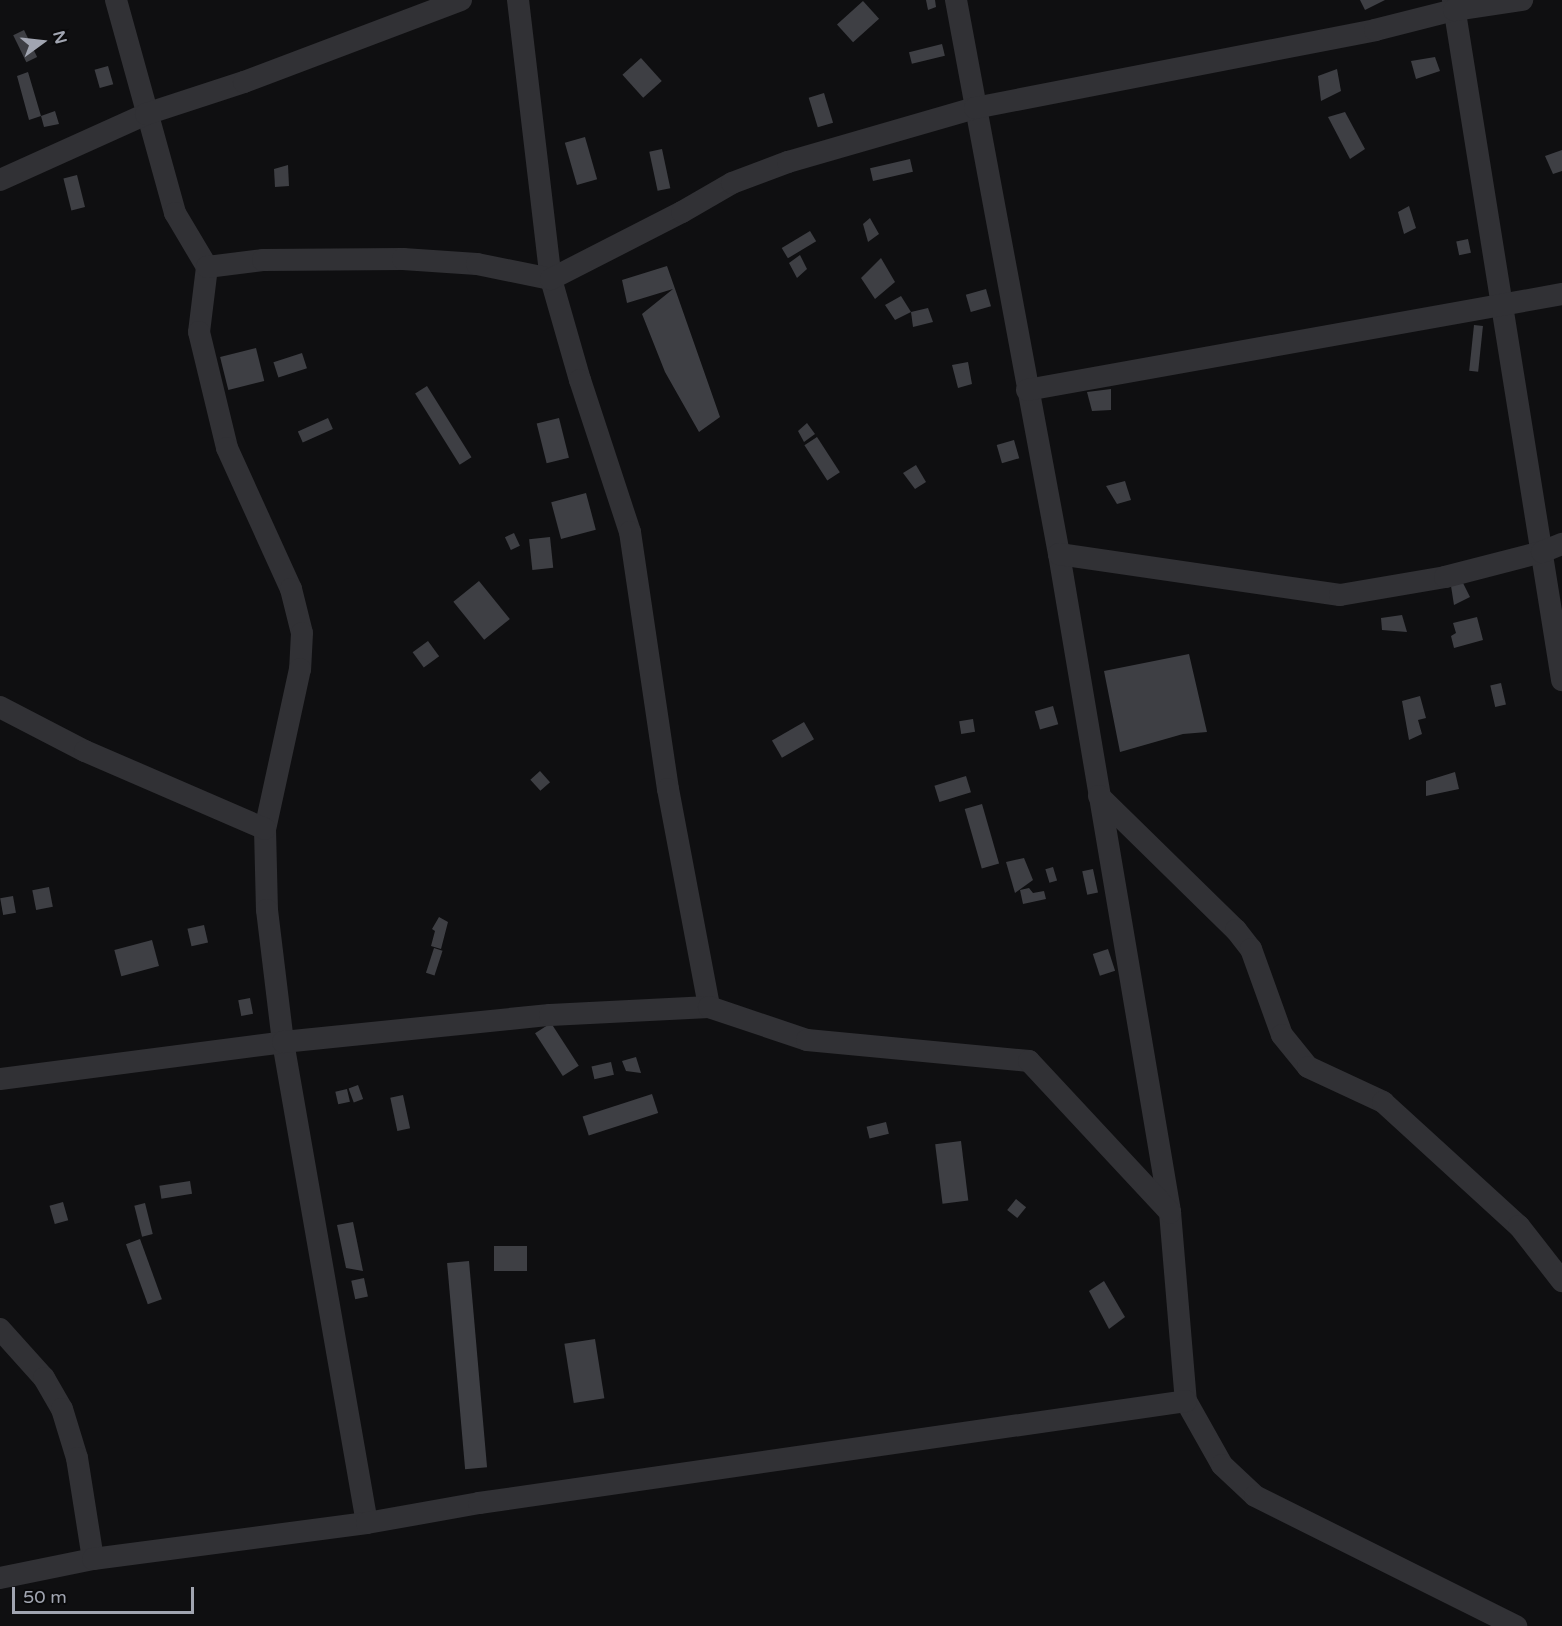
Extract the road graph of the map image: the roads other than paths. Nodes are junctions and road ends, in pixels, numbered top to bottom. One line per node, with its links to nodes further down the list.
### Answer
1 (116, 0): 8 (street)
2 (461, 0): 8 (street)
3 (518, 0): 11 (street)
4 (956, 0): 7 (street)
5 (1522, 0): 6 (street)
6 (1454, 5): 7 (street); 13 (street)
7 (975, 108): 11 (street); 14 (street)
8 (146, 114): 9 (street); 10 (street)
9 (0, 180)
10 (207, 267): 11 (street); 20 (street)
11 (551, 279): 21 (street)
12 (1562, 294): 13 (street)
13 (1502, 305): 14 (street); 15 (street)
14 (1027, 390): 16 (street)
15 (1552, 548): 16 (street); 17 (street)
16 (1059, 554): 19 (street)
17 (1562, 680)
18 (0, 707): 20 (street)
19 (1100, 796): 24 (street); 25 (street)
20 (265, 829): 22 (street)
21 (710, 1007): 22 (street); 24 (street)
22 (283, 1042): 23 (street); 28 (street)
23 (0, 1079)
24 (1170, 1212): 27 (street)
25 (1562, 1281)
26 (0, 1329): 29 (street)
27 (1186, 1401): 28 (street); 31 (street)
28 (367, 1523): 29 (street)
29 (93, 1559): 30 (street)
30 (0, 1578)
31 (1516, 1626)

